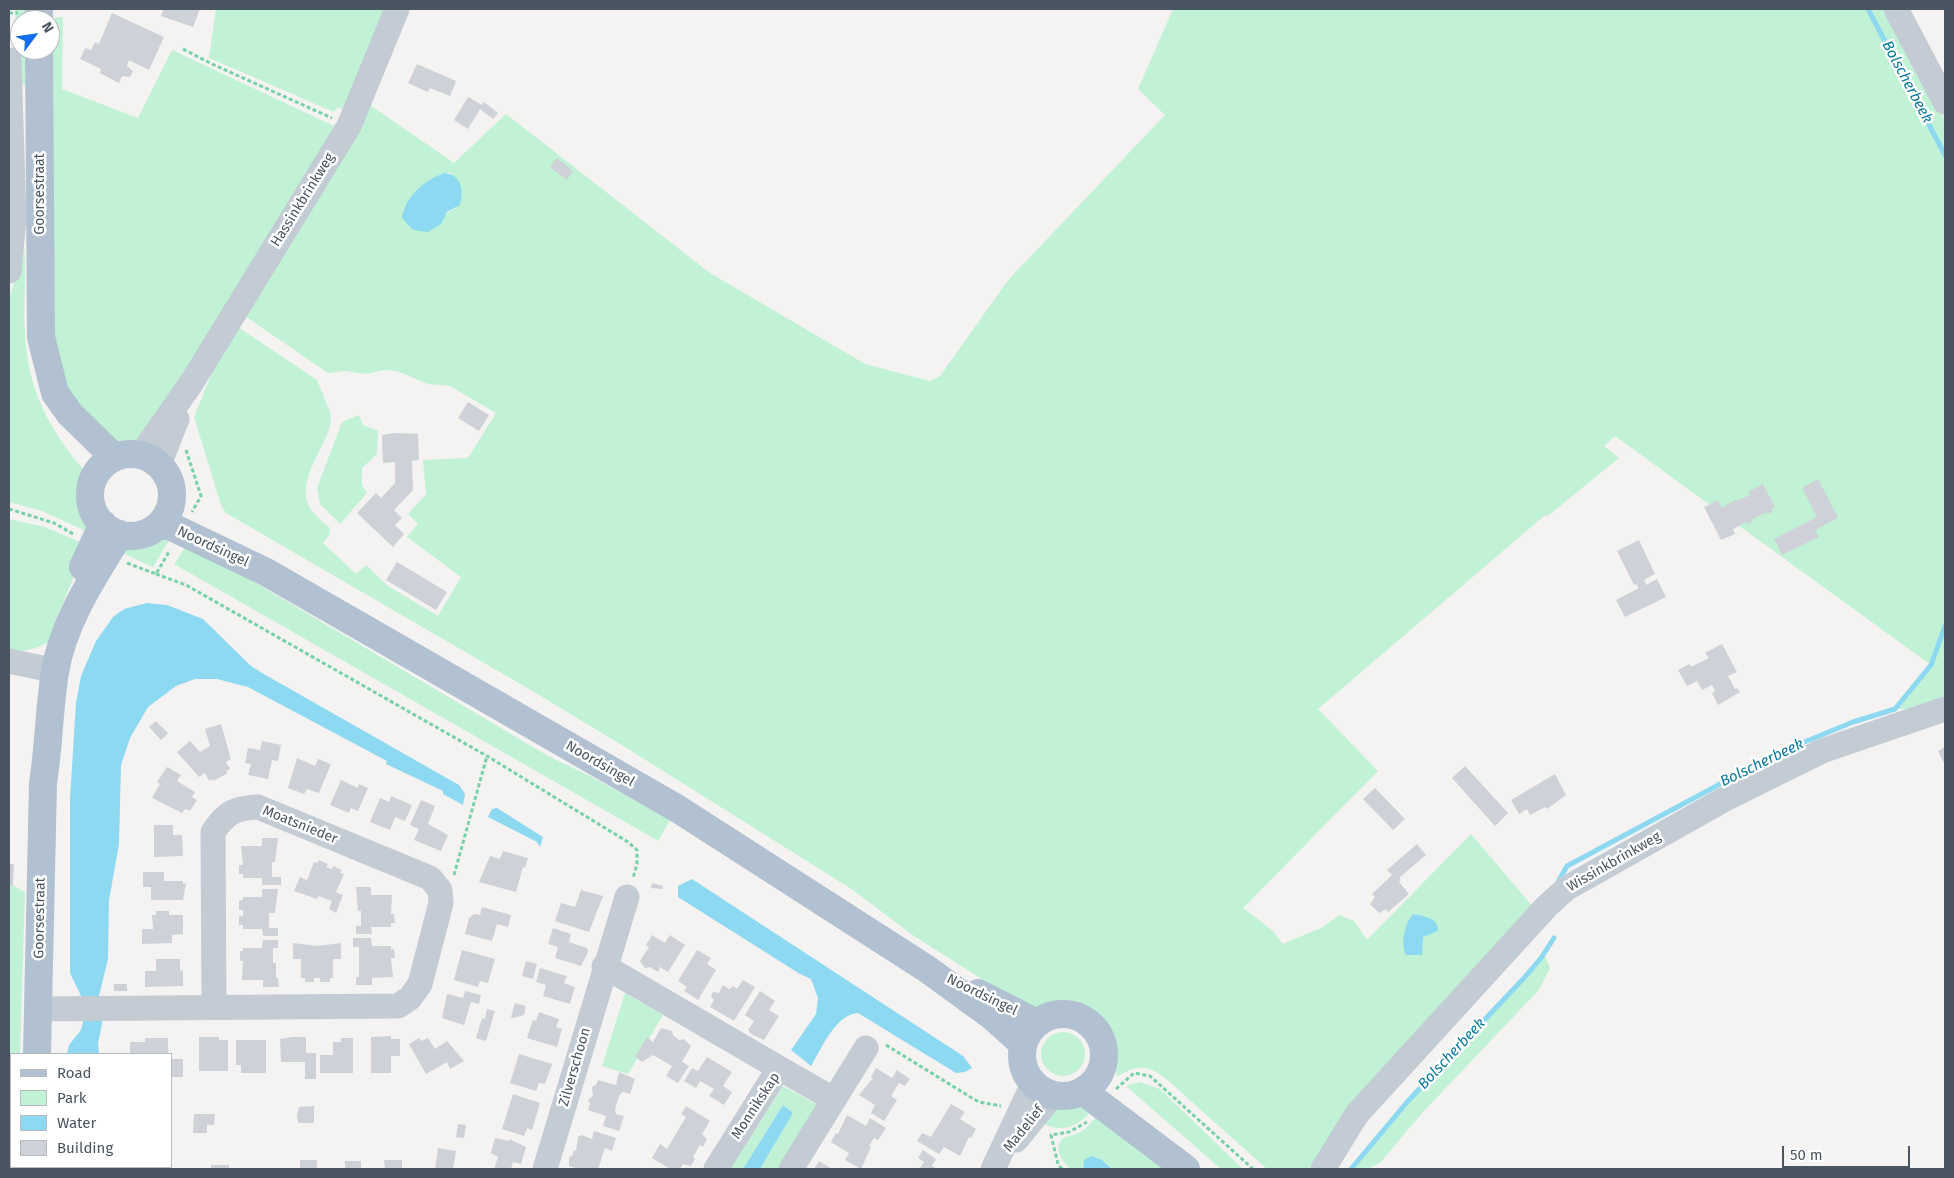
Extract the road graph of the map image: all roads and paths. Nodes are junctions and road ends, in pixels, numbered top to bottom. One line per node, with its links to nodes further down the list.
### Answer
1 (397, 9): 7 (street, Hassinkbrinkweg)
2 (1896, 9): 6 (street)
3 (183, 49): 7 (path)
4 (9, 60): 8 (street)
5 (39, 60): 10 (main road, Goorsestraat)
6 (1945, 102)
7 (349, 126): 10 (street, Hassinkbrinkweg)
8 (9, 271)
9 (184, 444): 12 (path)
10 (128, 463): 12 (main road); 13 (main road)
11 (9, 509): 13 (path)
12 (175, 519): 13 (main road); 14 (path); 24 (main road, Noordsingel)
13 (106, 540): 14 (path); 16 (main road, Goorsestraat)
14 (156, 574): 18 (path)
15 (9, 661): 16 (street)
16 (49, 669): 23 (main road, Goorsestraat)
17 (1945, 709): 37 (street, Wissinkbrinkweg)
18 (487, 756): 19 (path); 20 (path)
19 (440, 890): 22 (street); 22 (street, Moatsnieder)
20 (627, 897): 21 (street, Zilverschoon)
21 (604, 966): 27 (street); 34 (street, Zilverschoon)
22 (214, 1006): 23 (street)
23 (51, 1009): 26 (main road, Goorsestraat)
24 (1030, 1033): 28 (main road); 29 (main road)
25 (866, 1048): 30 (street); 31 (path)
26 (37, 1053)
27 (779, 1068): 30 (street, Monnikskap); 35 (street, Monnikskap)
28 (1092, 1082): 29 (main road); 33 (main road)
29 (1042, 1090): 31 (street, Madelief)
30 (833, 1099): 36 (street)
31 (1032, 1126): 32 (street, Madelief)
32 (995, 1166)
33 (1183, 1166)
34 (545, 1169)
35 (716, 1169)
36 (791, 1169)
37 (1323, 1169)

